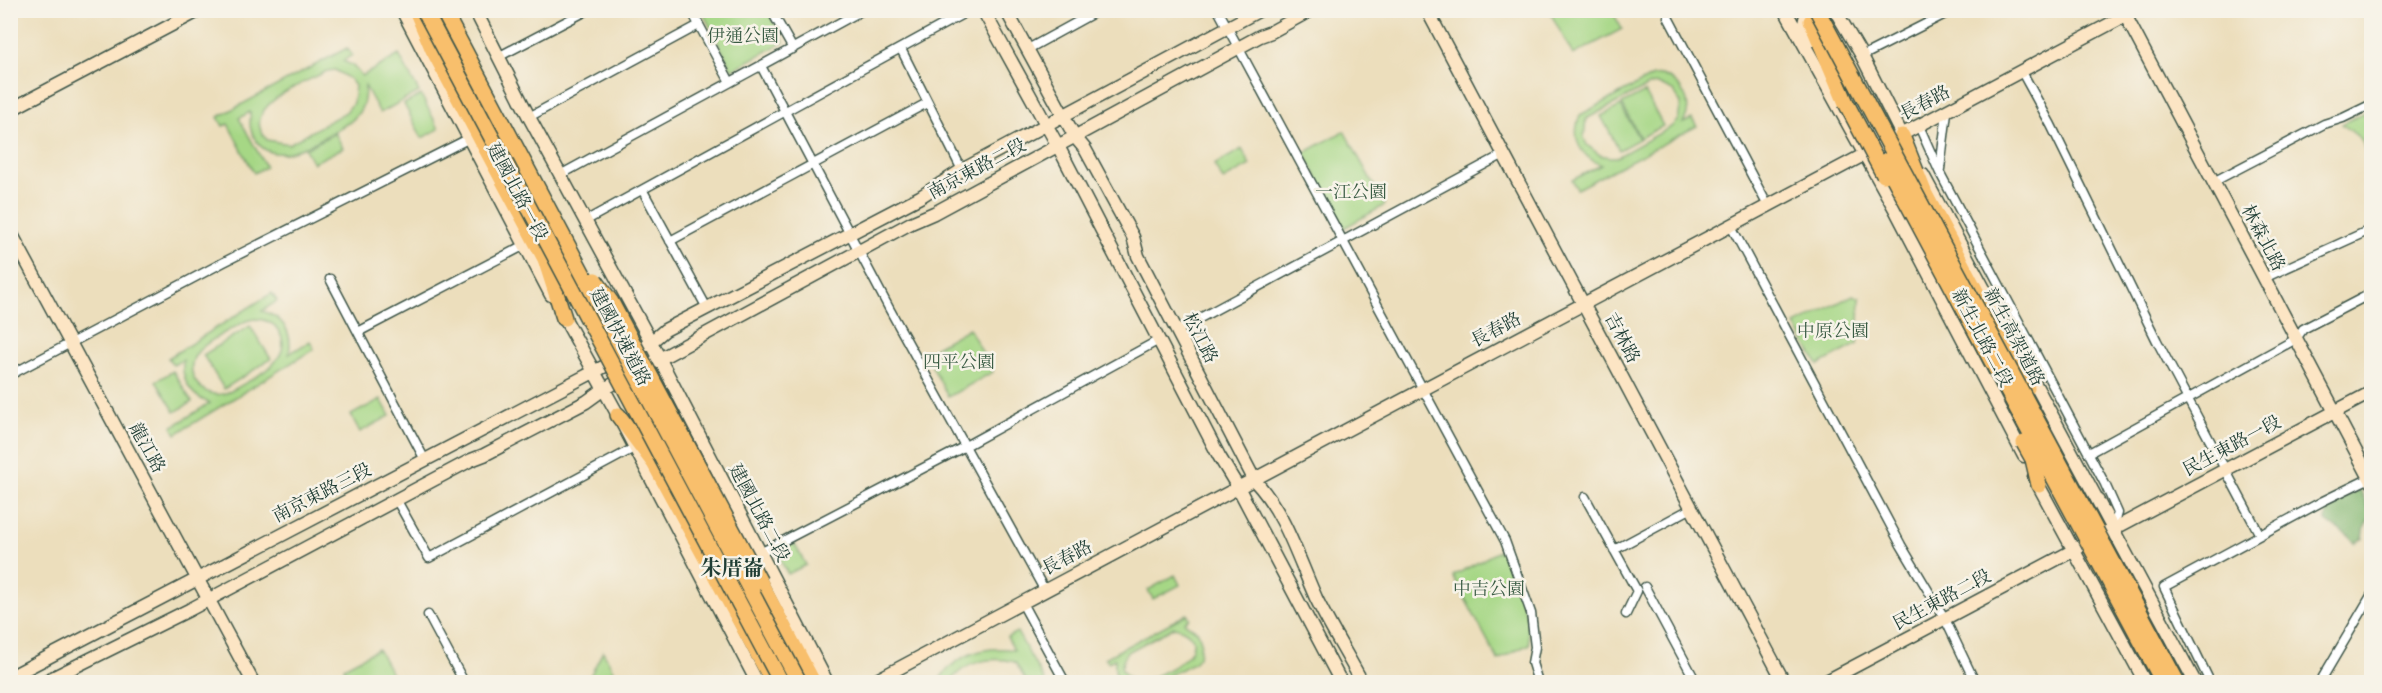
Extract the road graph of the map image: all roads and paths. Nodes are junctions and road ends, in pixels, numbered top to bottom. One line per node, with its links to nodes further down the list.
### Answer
1 (184, 10): 38 (street)
2 (200, 10): 41 (street)
3 (402, 10): 50 (street, 建國北路一段)
4 (416, 10): 76 (highway)
5 (424, 10): 128 (highway, 建國快速道路, bridge)
6 (443, 10): 66 (highway, 建國快速道路, bridge)
7 (475, 10): 33 (street)
8 (588, 10): 33 (street)
9 (691, 10): 26 (street)
10 (771, 10): 29 (street)
11 (863, 10): 29 (street)
12 (970, 10): 30 (street)
13 (983, 10): 46 (street, 松江路)
14 (1006, 10): 31 (street, 松江路)
15 (1099, 10): 31 (street)
16 (1218, 10): 27 (street)
17 (1260, 10): 27 (street, 南京東路二段)
18 (1311, 10): 28 (street, 南京東路二段)
19 (1427, 10): 52 (street, 吉林路)
20 (1785, 10): 35 (street, 新生北路二段)
21 (1835, 10): 32 (street, 新生北路二段)
22 (1953, 10): 32 (street)
23 (1810, 13): 35 (street); 96 (highway, 新生高架道路, bridge); 100 (highway, bridge); 142 (highway, 新生高架道路, bridge)
24 (2128, 13): 36 (street, 長春路); 58 (street, 林森北路)
25 (1668, 17): 60 (street)
26 (699, 25): 37 (street); 45 (street)
27 (1228, 28): 28 (street); 44 (street, 南京東路二段)
28 (1238, 47): 49 (street, 南京東路二段); 68 (street)
29 (793, 49): 34 (street)
30 (901, 49): 39 (street); 42 (street)
31 (1028, 49): 44 (street, 松江路)
32 (1862, 56): 48 (street, 新生北路二段)
33 (498, 57): 45 (street)
34 (761, 66): 37 (street); 42 (street)
35 (1819, 70): 53 (street, 新生北路二段)
36 (2022, 72): 43 (street, 長春路); 89 (street)
37 (730, 82): 57 (street)
38 (10, 102)
39 (927, 103): 54 (street); 55 (street)
40 (2372, 104): 58 (street)
41 (10, 110)
42 (786, 112): 54 (street); 59 (street)
43 (1947, 112): 47 (street, 長春路); 56 (street)
44 (1063, 116): 46 (street, 南京東路二段); 49 (street, 松江路)
45 (529, 117): 57 (street)
46 (1047, 124): 51 (street, 松江路); 55 (street, 南京東路二段)
47 (1919, 126): 48 (street, 長春路); 56 (street, 新生北路二段)
48 (1902, 136): 53 (street, 長春路); 96 (highway, bridge); 105 (street, 新生北路二段)
49 (1075, 137): 51 (street, 南京東路二段); 77 (street, 松江路)
50 (468, 139): 69 (street, 建國北路一段); 81 (street)
51 (1058, 146): 70 (street, 南京東路二段); 80 (street, 松江路)
52 (1504, 154): 68 (street); 74 (street, 吉林路)
53 (1865, 155): 60 (street, 長春路); 100 (street, 新生北路二段)
54 (814, 164): 65 (street); 67 (street)
55 (962, 170): 65 (street, 南京東路二段)
56 (1940, 173): 94 (street, 新生北路二段)
57 (560, 175): 61 (street)
58 (2213, 182): 71 (street, 林森北路)
59 (642, 191): 61 (street); 67 (street)
60 (1768, 206): 62 (street, 長春路)
61 (585, 221): 82 (street)
62 (1731, 226): 74 (street, 長春路); 120 (street)
63 (2372, 229): 71 (street)
64 (10, 231): 81 (street, 龍江路)
65 (851, 234): 70 (street); 75 (street, 南京東路二段)
66 (566, 241): 129 (highway, 建國快速道路, bridge); 130 (highway, bridge)
67 (670, 241): 75 (street)
68 (1341, 241): 77 (street); 87 (street)
69 (525, 245): 76 (street, 建國北路一段); 78 (street)
70 (860, 251): 83 (street, 南京東路二段); 92 (street)
71 (2264, 278): 79 (street, 林森北路)
72 (330, 279): 78 (street)
73 (2372, 293): 79 (street)
74 (1584, 304): 87 (street, 長春路); 104 (street, 吉林路)
75 (707, 308): 82 (street, 南京東路二段)
76 (564, 318): 84 (street, 建國北路一段)
77 (1176, 331): 99 (street, 松江路)
78 (358, 332): 95 (street)
79 (2296, 339): 89 (street); 90 (street, 林森北路)
80 (1160, 340): 92 (street); 101 (street, 松江路)
81 (70, 342): 85 (street); 110 (street, 龍江路)
82 (651, 342): 83 (street); 84 (street, 南京東路三段)
83 (660, 360): 86 (street); 109 (street, 建國北路二段)
84 (594, 372): 86 (street, 建國北路一段); 95 (street, 南京東路三段)
85 (10, 375)
86 (604, 389): 91 (street); 103 (street)
87 (1422, 390): 99 (street, 長春路); 136 (street)
88 (2372, 392): 90 (street, 民生東路一段)
89 (2187, 399): 94 (street); 97 (street)
90 (2334, 411): 97 (street, 民生東路一段); 98 (street, 林森北路)
91 (618, 415): 93 (street); 127 (highway)
92 (965, 446): 109 (street); 112 (street)
93 (634, 448): 103 (street); 126 (street)
94 (2089, 453): 105 (street, 新生北路二段)
95 (425, 460): 110 (street, 南京東路三段)
96 (2060, 464): 143 (highway, 新生高架道路, bridge)
97 (2226, 469): 105 (street, 民生東路一段); 106 (street)
98 (2371, 480): 106 (street)
99 (1255, 481): 101 (street, 長春路); 135 (street, 松江路)
100 (2039, 485): 108 (street, 新生北路二段)
101 (1239, 489): 112 (street, 長春路); 134 (street, 松江路)
102 (1585, 498): 107 (street)
103 (396, 499): 114 (street)
104 (1692, 508): 107 (street); 138 (street, 吉林路)
105 (2111, 530): 108 (street, 民生東路一段, bridge); 119 (street, 新生北路二段)
106 (2260, 535): 116 (street)
107 (1614, 550): 117 (street)
108 (2074, 550): 120 (street, 民生東路二段); 141 (street, 新生北路二段)
109 (760, 553): 131 (street, 建國北路二段)
110 (196, 579): 114 (street, 龍江路); 121 (street, 南京東路三段)
111 (1645, 587): 137 (street)
112 (1045, 591): 115 (street, 長春路)
113 (2372, 594): 146 (street)
114 (207, 600): 123 (street); 124 (street, 龍江路)
115 (1022, 603): 132 (street, 長春路); 133 (street)
116 (2175, 610): 119 (street); 145 (street)
117 (1626, 614)
118 (428, 615): 125 (street)
119 (2161, 617): 144 (street, 新生北路二段)
120 (1945, 619): 139 (street, 民生東路二段); 140 (street)
121 (11, 677): 122 (street)
122 (15, 682)
123 (44, 682)
124 (253, 682)
125 (464, 682)
126 (757, 682)
127 (773, 682)
128 (781, 682)
129 (799, 682)
130 (813, 682)
131 (827, 682)
132 (873, 682)
133 (1065, 682)
134 (1341, 682)
135 (1362, 682)
136 (1538, 682)
137 (1695, 682)
138 (1784, 682)
139 (1825, 682)
140 (1975, 682)
141 (2145, 682)
142 (2163, 682)
143 (2177, 682)
144 (2195, 682)
145 (2210, 682)
146 (2320, 682)

